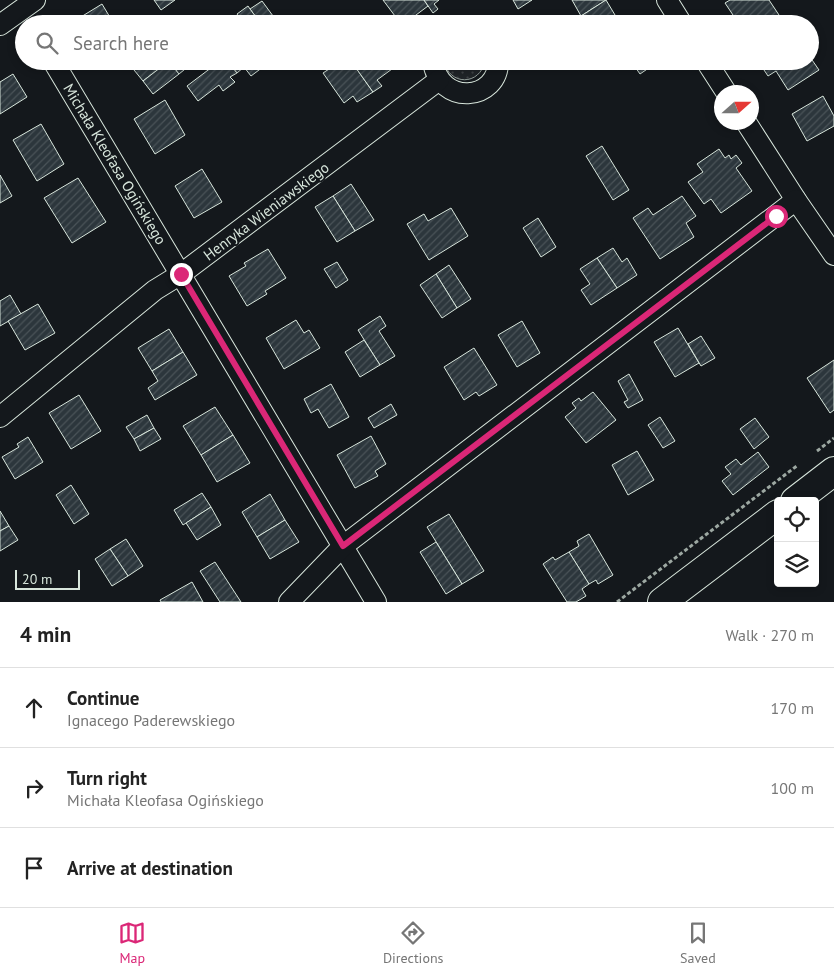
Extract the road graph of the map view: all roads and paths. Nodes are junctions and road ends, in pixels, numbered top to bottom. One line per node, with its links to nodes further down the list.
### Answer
1 (667, 0): 5 (street)
2 (26, 8): 3 (street)
3 (15, 15)
4 (15, 15): 6 (street)
5 (676, 15)
6 (0, 25)
7 (58, 70): 16 (street, Michała Kleofasa Ogińskiego)
8 (434, 70): 11 (street)
9 (496, 70): 11 (street)
10 (712, 70): 12 (street)
11 (439, 80): 16 (street, Henryka Wieniawskiego)
12 (721, 85)
13 (751, 130): 14 (street)
14 (796, 200): 15 (street); 24 (street)
15 (834, 255)
16 (181, 274): 17 (street, Henryka Wieniawskiego); 24 (street, Michała Kleofasa Ogińskiego)
17 (0, 417)
18 (834, 438): 19 (path)
19 (811, 455)
20 (803, 461): 27 (path)
21 (834, 471): 22 (street)
22 (800, 497)
23 (774, 517): 28 (street)
24 (343, 546): 25 (street); 26 (street, Michała Kleofasa Ogińskiego)
25 (290, 602)
26 (376, 602)
27 (617, 602)
28 (662, 602)

